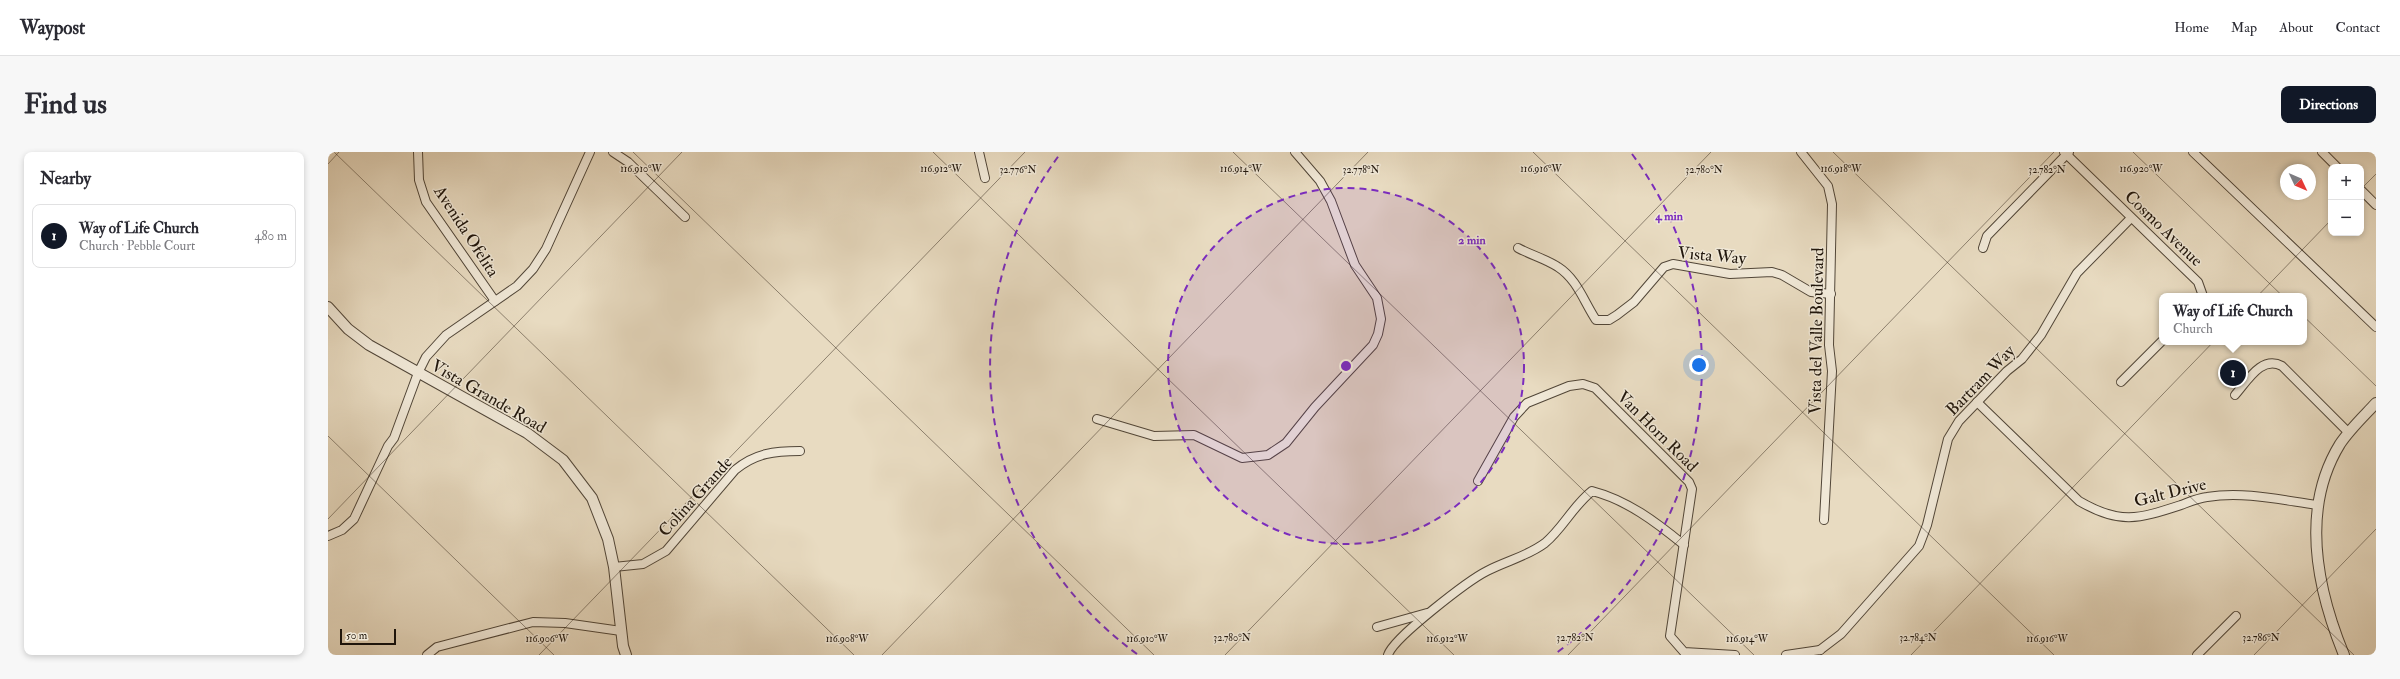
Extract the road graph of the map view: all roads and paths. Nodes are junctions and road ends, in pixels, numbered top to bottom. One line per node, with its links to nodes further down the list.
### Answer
1 (418, 152): 20 (street, Avenida Ofelita)
2 (590, 152): 20 (street)
3 (614, 152): 14 (street)
4 (979, 152): 11 (street)
5 (1295, 152): 29 (street)
6 (1801, 152): 19 (street, Vista del Valle Boulevard)
7 (2193, 152): 22 (street)
8 (2322, 152): 10 (street)
9 (2066, 153): 15 (street, Cosmo Avenue); 17 (street)
10 (2334, 164)
11 (985, 178)
12 (2364, 193): 13 (street)
13 (2376, 205)
14 (685, 217)
15 (2131, 218): 18 (street, Cosmo Avenue); 27 (street, Bartram Way)
16 (1518, 248): 19 (street, Vista Way)
17 (1983, 248)
18 (2202, 293)
19 (1831, 294): 34 (street, Vista del Valle Boulevard)
20 (495, 301): 24 (street)
21 (328, 307): 24 (street, Vista Grande Road)
22 (2376, 327)
23 (2159, 344): 25 (street)
24 (418, 373): 35 (street); 37 (street, Vista Grande Road)
25 (2121, 382)
26 (2235, 395): 30 (street)
27 (1977, 402): 33 (street, Galt Drive); 42 (street, Bartram Way)
28 (2376, 403): 30 (street)
29 (1097, 419)
30 (2348, 432): 33 (street)
31 (800, 451): 37 (street, Colina Grande)
32 (1478, 481): 36 (street, Van Horn Road)
33 (2317, 505): 49 (street)
34 (1824, 520)
35 (328, 536)
36 (1684, 544): 38 (street); 46 (street, Van Horn Road)
37 (614, 567): 41 (street, Vista Grande Road)
38 (1432, 612): 40 (street); 45 (street)
39 (2236, 616): 48 (street)
40 (1377, 627)
41 (621, 631): 43 (street); 44 (street, Vista Grande Road)
42 (1820, 653): 47 (street)
43 (427, 655)
44 (626, 655)
45 (1388, 655)
46 (1735, 655)
47 (1786, 655)
48 (2197, 655)
49 (2344, 655)

